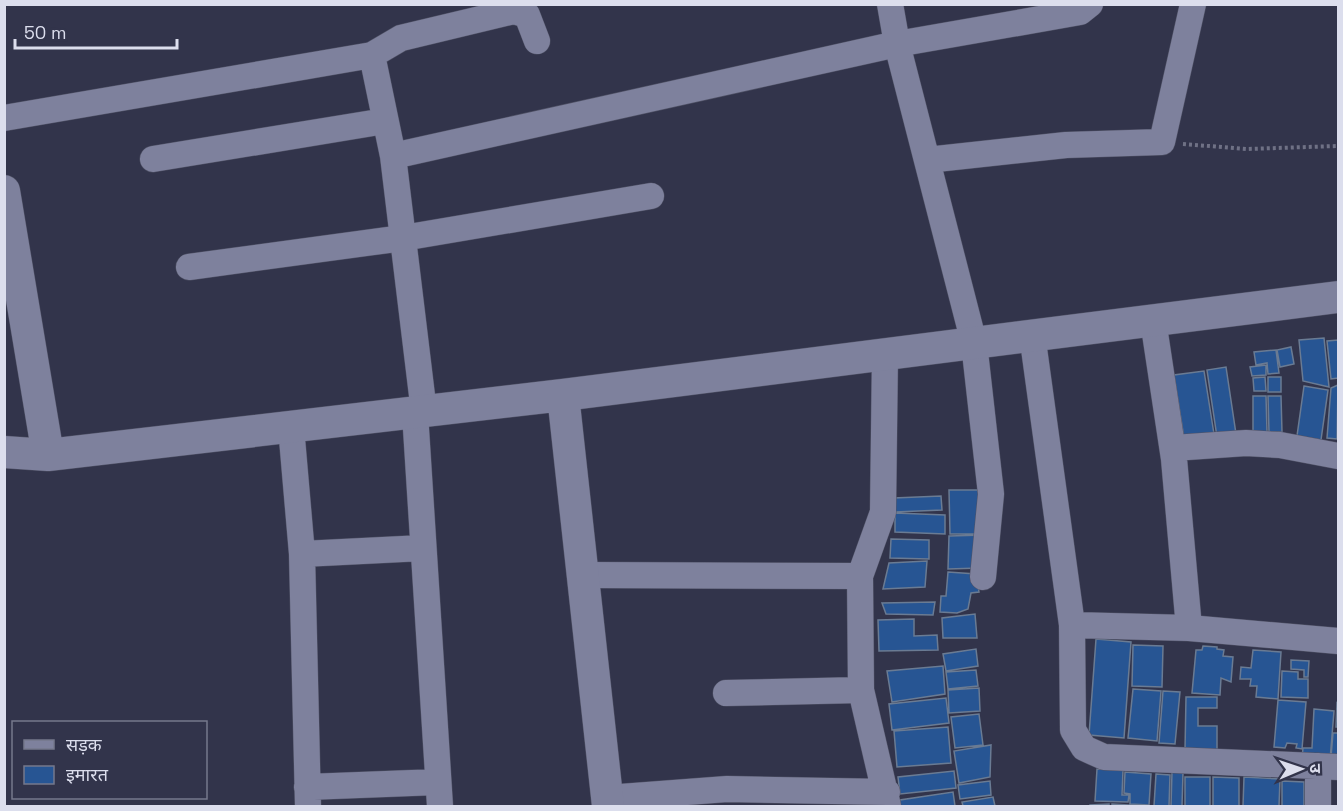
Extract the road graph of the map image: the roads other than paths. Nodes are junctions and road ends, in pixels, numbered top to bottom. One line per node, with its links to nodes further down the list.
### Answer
1 (890, 4): 5 (street)
2 (1090, 4): 5 (street)
3 (1194, 4): 11 (street)
4 (537, 41): 6 (street)
5 (897, 44): 9 (street); 11 (street)
6 (372, 55): 7 (street); 8 (street)
7 (4, 118)
8 (385, 121): 9 (street); 10 (street)
9 (393, 156): 14 (street)
10 (153, 159)
11 (927, 160): 19 (street)
12 (4, 191): 26 (street)
13 (651, 196): 14 (street)
14 (403, 238): 15 (street); 22 (street)
15 (189, 267)
16 (1338, 297): 17 (street)
17 (1154, 320): 18 (street); 24 (street)
18 (1032, 334): 19 (street); 33 (street)
19 (974, 343): 20 (street); 32 (street)
20 (885, 354): 21 (street); 31 (street)
21 (563, 395): 22 (street); 30 (street)
22 (419, 412): 23 (street); 28 (street)
23 (291, 427): 26 (street); 29 (street)
24 (1173, 448): 27 (street); 34 (street)
25 (4, 452): 26 (street)
26 (48, 455)
27 (1338, 456)
28 (423, 548): 29 (street); 39 (street)
29 (302, 554): 40 (street)
30 (583, 575): 31 (street); 42 (street)
31 (860, 576): 36 (street)
32 (983, 577)
33 (1072, 626): 34 (street); 38 (street)
34 (1189, 628): 35 (street)
35 (1338, 641)
36 (861, 690): 37 (street); 41 (street)
37 (726, 693)
38 (1328, 767): 43 (street)
39 (439, 795): 40 (street)
40 (308, 797)
41 (888, 800): 42 (street)
42 (608, 802)
43 (1318, 807)

